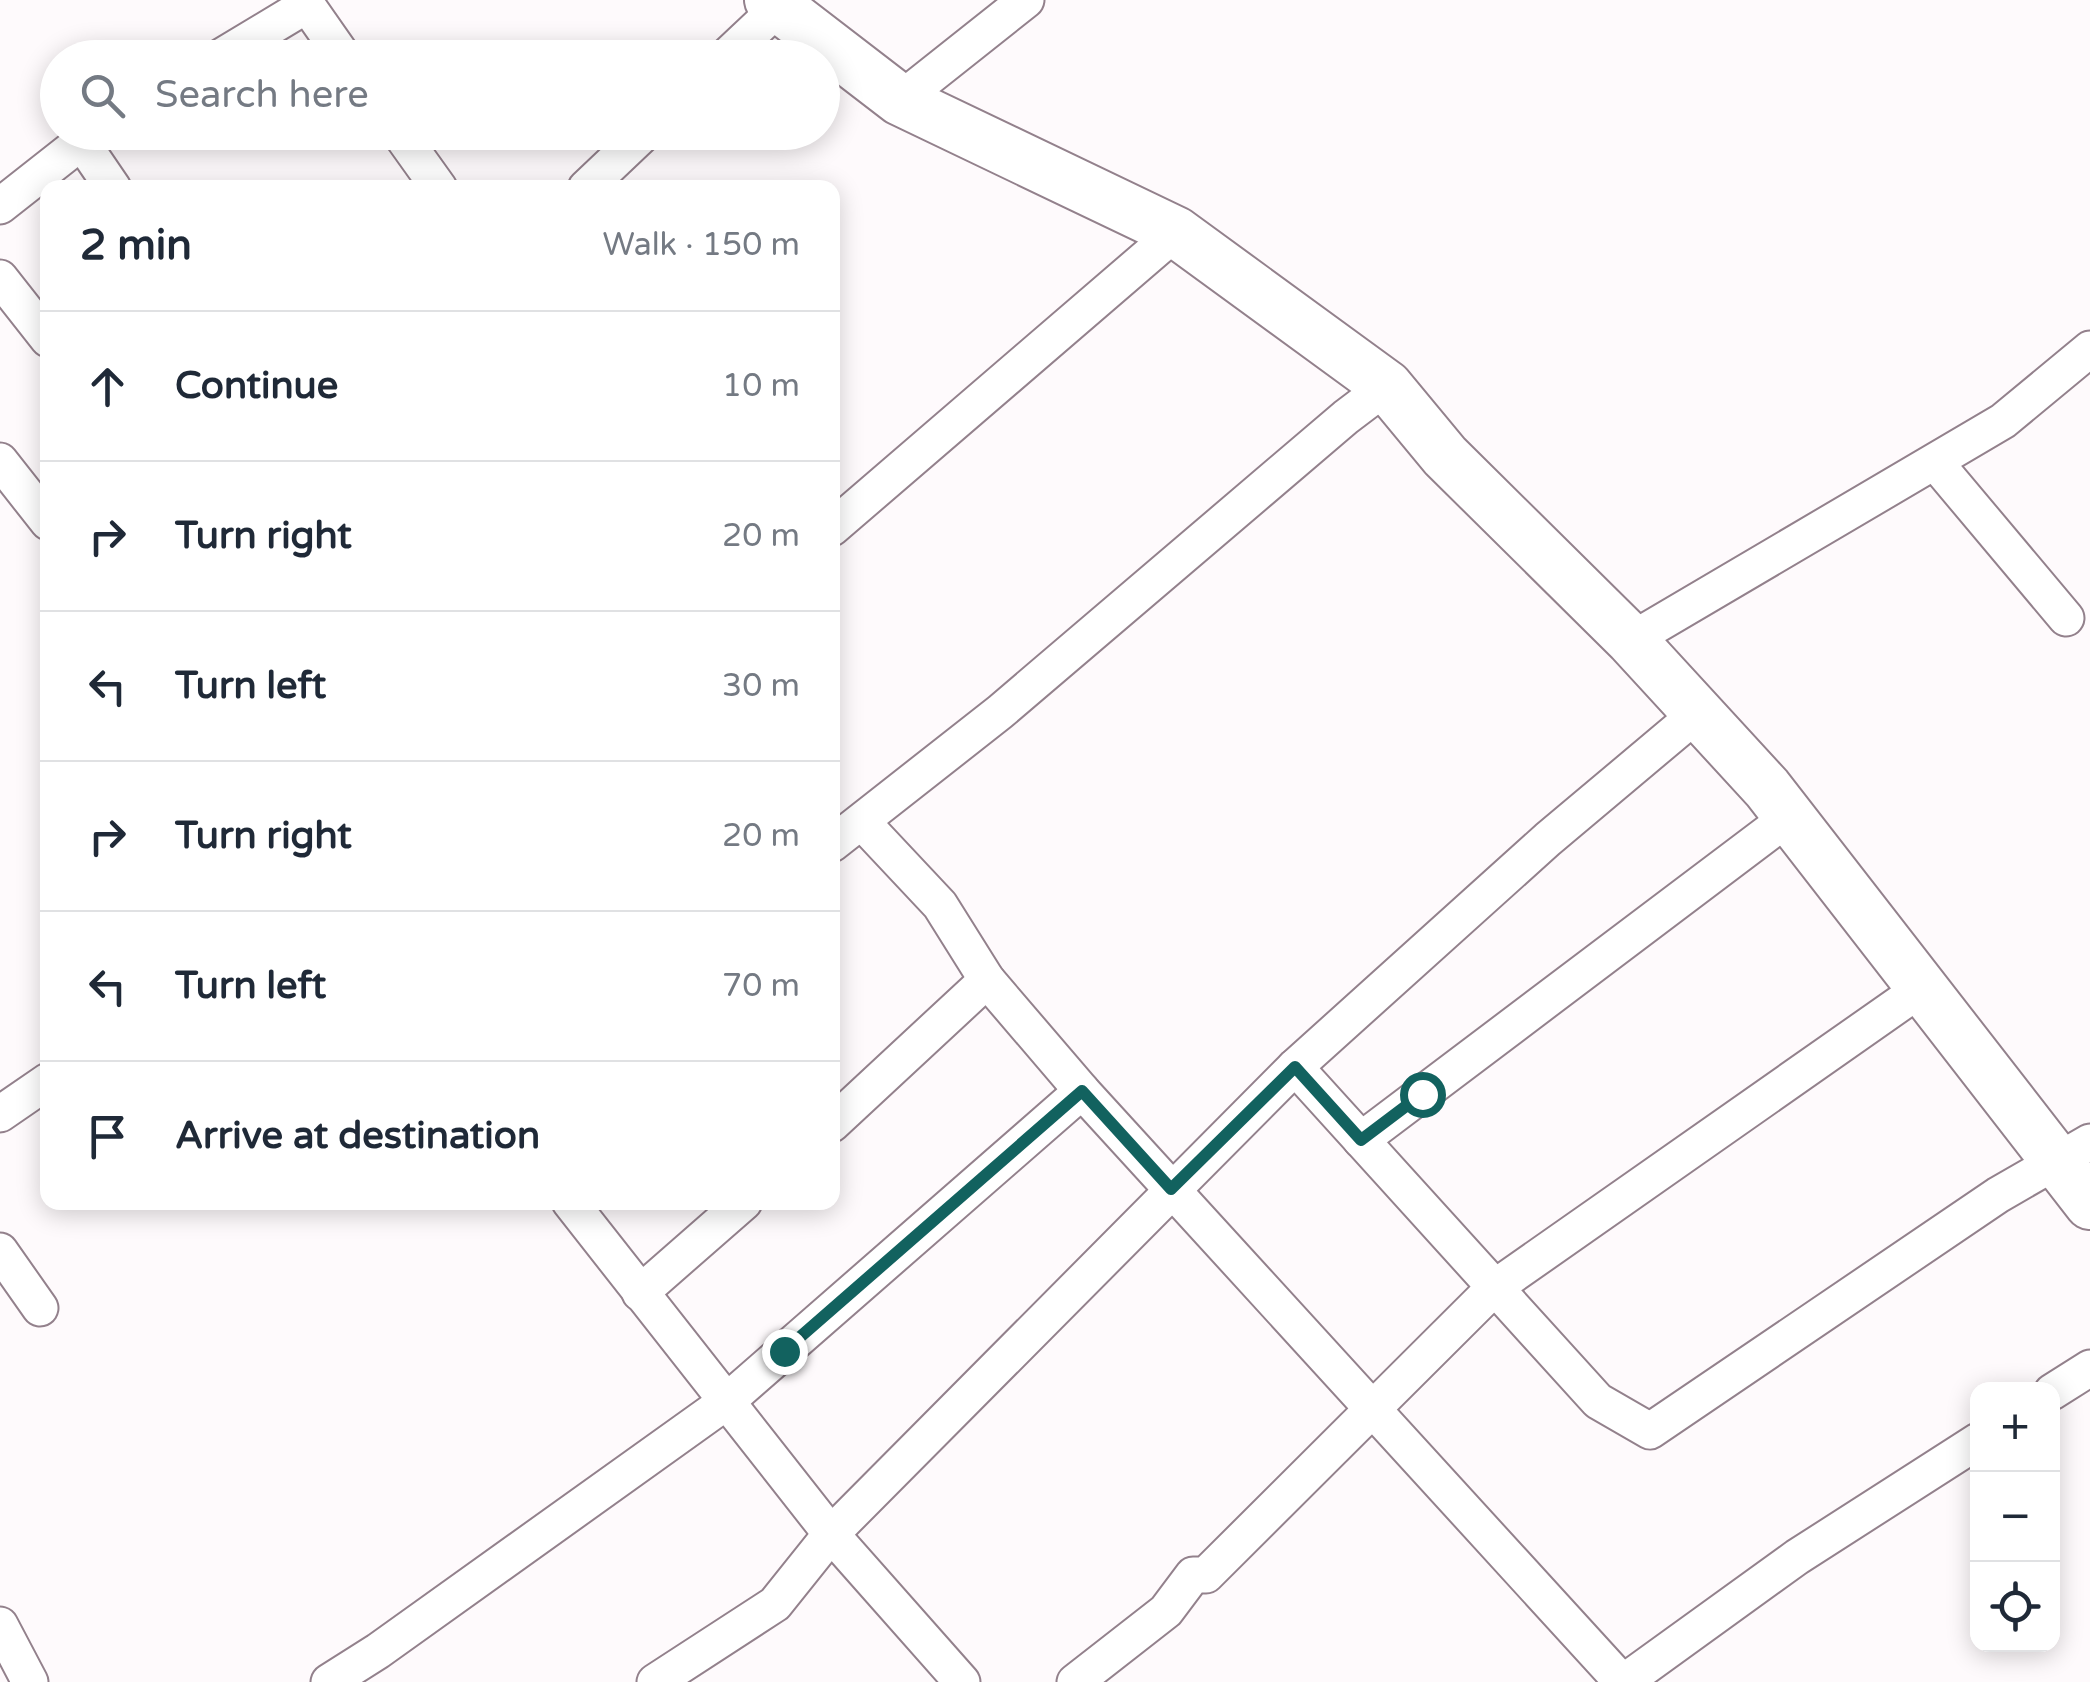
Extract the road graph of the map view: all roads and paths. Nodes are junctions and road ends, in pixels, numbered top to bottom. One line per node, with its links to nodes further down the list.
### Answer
1 (1026, 0): 8 (street)
2 (774, 4): 5 (street); 6 (street)
3 (250, 40): 4 (street)
4 (331, 40)
5 (741, 40)
6 (821, 40)
7 (840, 54): 8 (street)
8 (900, 100): 17 (street)
9 (70, 150): 16 (street)
10 (94, 150): 13 (street)
11 (412, 150): 14 (street)
12 (626, 150): 15 (street)
13 (109, 180)
14 (433, 180)
15 (594, 180)
16 (0, 206)
17 (1176, 232): 21 (street); 25 (street)
18 (0, 278): 19 (street)
19 (40, 329)
20 (2090, 349): 23 (street)
21 (1387, 386): 27 (street); 30 (street)
22 (0, 461): 24 (street)
23 (1935, 462): 26 (street); 27 (street)
24 (40, 512)
25 (840, 521)
26 (2066, 618)
27 (1631, 640): 28 (street)
28 (1698, 713): 29 (street); 34 (street)
29 (1789, 817): 33 (street); 39 (street)
30 (863, 823): 31 (street); 32 (street)
31 (840, 839)
32 (987, 980): 36 (street); 38 (street)
33 (1922, 988): 40 (street); 46 (street)
34 (1295, 1067): 39 (street); 41 (street)
35 (40, 1086): 37 (street)
36 (1082, 1091): 41 (street); 51 (street)
37 (0, 1114)
38 (840, 1117)
39 (1361, 1140): 46 (street)
40 (2073, 1151): 42 (street); 46 (street)
41 (1171, 1189): 52 (street); 54 (street)
42 (2090, 1204)
43 (576, 1210): 47 (street)
44 (735, 1210): 47 (street)
45 (0, 1252): 48 (street)
46 (1494, 1288): 52 (street)
47 (640, 1293): 51 (street)
48 (40, 1308)
49 (2090, 1368): 50 (street)
50 (2060, 1387)
51 (726, 1402): 54 (street); 57 (street)
52 (1374, 1408): 60 (street); 61 (street)
53 (1970, 1445): 61 (street)
54 (832, 1534): 58 (street); 59 (street)
55 (0, 1625): 56 (street)
56 (30, 1682)
57 (329, 1682)
58 (655, 1682)
59 (962, 1682)
60 (1075, 1682)
61 (1623, 1682)

